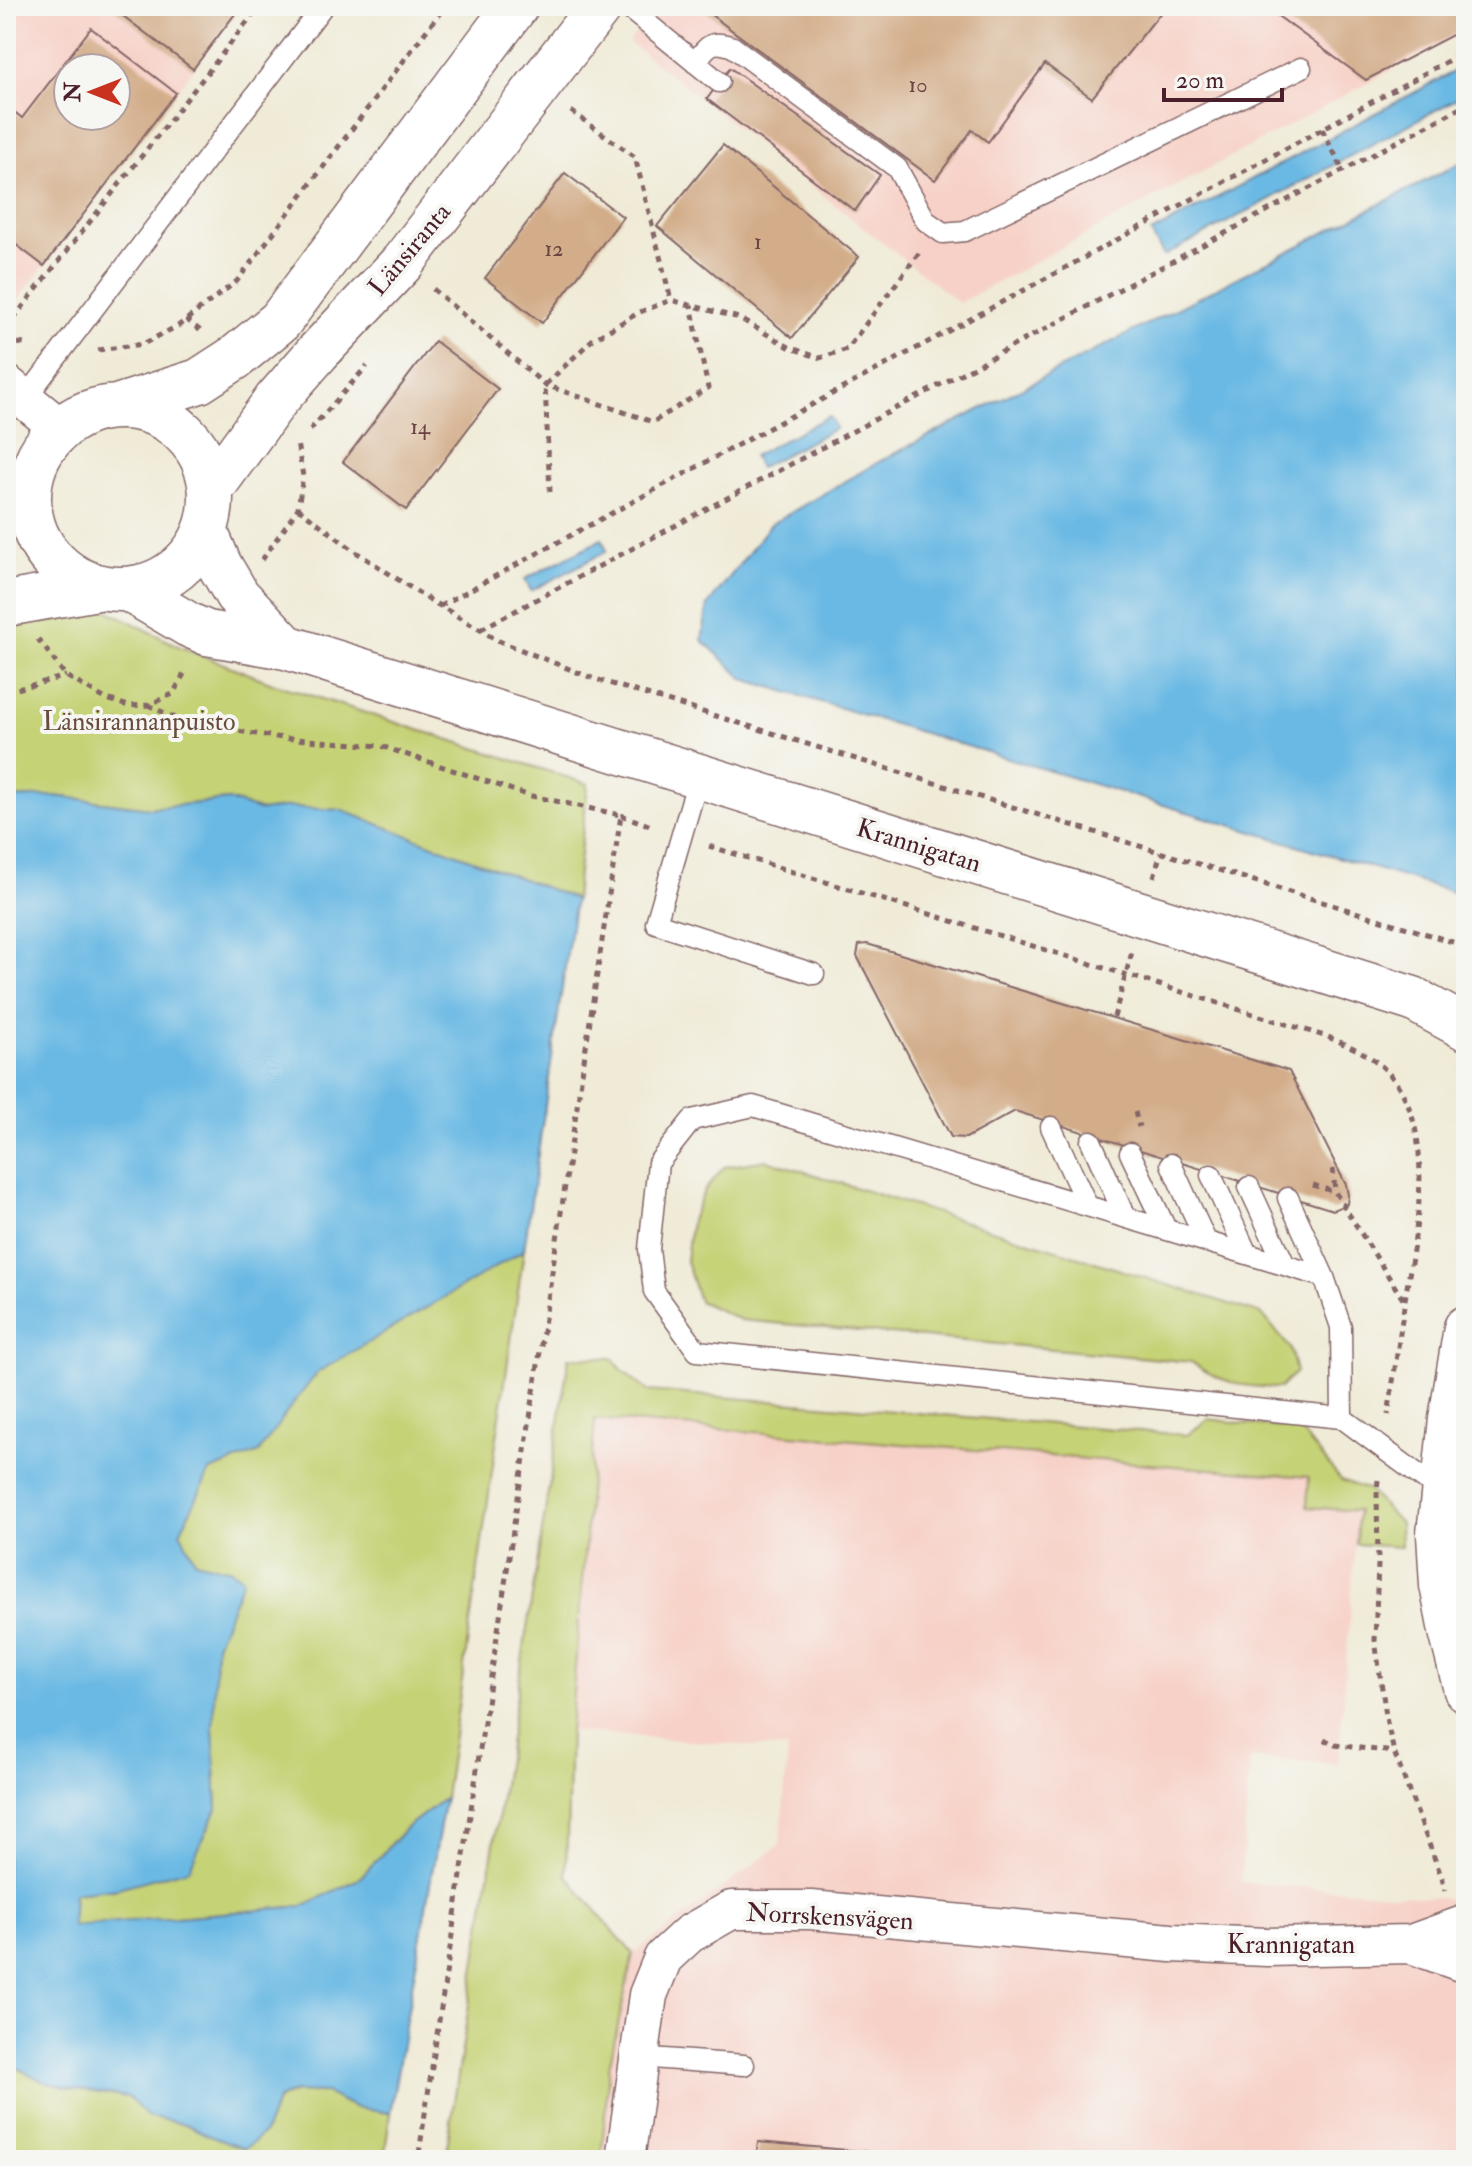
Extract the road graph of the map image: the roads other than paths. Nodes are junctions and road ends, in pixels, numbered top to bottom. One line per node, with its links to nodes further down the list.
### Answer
1 (323, 6): 8 (lane)
2 (516, 6): 9 (street)
3 (600, 6): 11 (street, Länsiranta)
4 (626, 6): 5 (lane)
5 (695, 63): 6 (lane); 7 (lane)
6 (1301, 68)
7 (719, 82)
8 (16, 391): 10 (street)
9 (120, 406): 10 (street); 11 (street)
10 (60, 428): 12 (street)
11 (212, 488): 13 (street)
12 (17, 511): 14 (street)
13 (206, 533): 14 (street); 16 (street)
14 (113, 589): 15 (street); 16 (street, Krannigatan)
15 (9, 603)
16 (286, 647): 17 (street, Krannigatan)
17 (699, 776): 18 (lane); 19 (street, Krannigatan)
18 (814, 974)
19 (1466, 1028)
20 (1051, 1127): 27 (lane)
21 (1091, 1141): 28 (lane)
22 (1130, 1153): 29 (lane)
23 (1171, 1164): 30 (lane)
24 (1211, 1175): 31 (lane)
25 (1249, 1187): 32 (lane)
26 (1288, 1198): 33 (lane)
27 (1087, 1205): 28 (lane); 35 (lane)
28 (1125, 1217): 29 (lane)
29 (1166, 1229): 30 (lane)
30 (1206, 1241): 31 (lane)
31 (1247, 1254): 32 (lane)
32 (1285, 1265): 33 (lane)
33 (1324, 1277): 35 (lane)
34 (1466, 1328): 36 (street)
35 (1342, 1418): 36 (lane)
36 (1443, 1493): 37 (street)
37 (1466, 1690)
38 (1171, 1943): 39 (street, Krannigatan); 40 (street, Norrskensvägen)
39 (1460, 1944)
40 (638, 2057): 41 (lane); 42 (street, Norrskensvägen)
41 (744, 2065)
42 (625, 2160)

